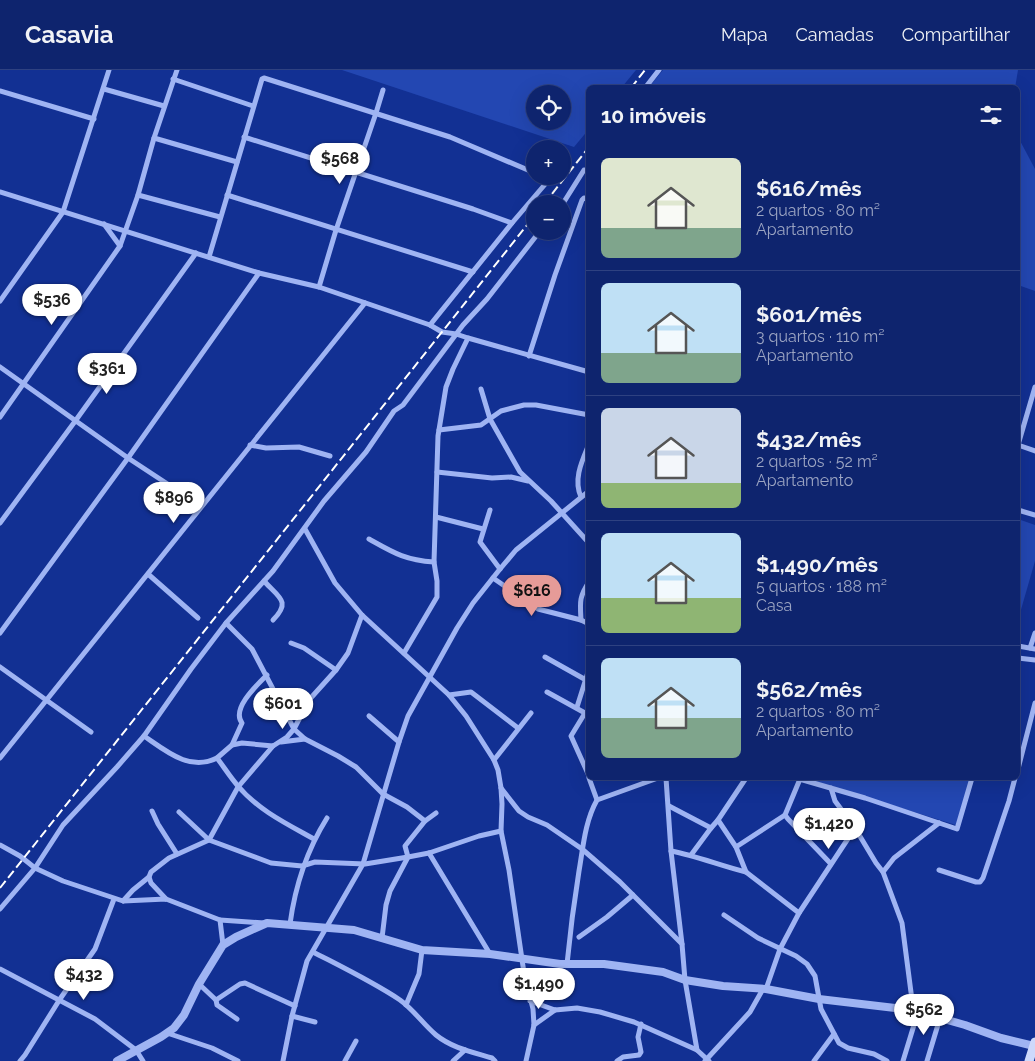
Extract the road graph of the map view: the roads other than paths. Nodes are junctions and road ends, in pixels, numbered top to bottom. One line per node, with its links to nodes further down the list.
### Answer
1 (109, 70): 6 (street)
2 (176, 70): 4 (street)
3 (659, 70): 5 (street)
4 (173, 79): 9 (street); 10 (street)
5 (647, 85)
6 (104, 89): 9 (street); 12 (street)
7 (383, 90): 11 (street)
8 (0, 91): 12 (street)
9 (164, 106): 14 (street)
10 (253, 106): 11 (street); 13 (street)
11 (376, 113): 16 (street); 17 (street)
12 (94, 119): 25 (street)
13 (244, 137): 15 (street); 17 (street)
14 (154, 138): 15 (street); 21 (street)
15 (237, 162): 22 (street)
16 (526, 169)
17 (356, 171): 27 (street); 30 (street)
18 (586, 171): 23 (street)
19 (544, 185): 27 (street)
20 (0, 193): 25 (street)
21 (138, 194): 26 (street); 29 (street)
22 (227, 195): 26 (street); 30 (street)
23 (569, 195)
24 (586, 198): 43 (street)
25 (64, 212): 28 (street); 38 (street)
26 (220, 217): 34 (street)
27 (512, 223): 35 (street)
28 (104, 224): 29 (street); 32 (street)
29 (124, 230): 32 (street); 33 (street)
30 (336, 230): 35 (street); 37 (street)
31 (533, 240): 41 (street)
32 (120, 246): 46 (street)
33 (196, 253): 34 (street); 52 (street)
34 (209, 257): 36 (street)
35 (473, 272): 40 (street)
36 (259, 273): 37 (street); 60 (street)
37 (319, 287): 39 (street)
38 (0, 301)
39 (364, 303): 40 (street); 55 (street)
40 (430, 324): 41 (street)
41 (456, 334): 42 (street); 72 (street)
42 (468, 338): 43 (street); 53 (street)
43 (529, 356): 45 (street)
44 (0, 368): 46 (street)
45 (586, 371)
46 (24, 384): 50 (street); 52 (street)
47 (481, 389): 51 (street)
48 (1035, 390): 54 (street)
49 (586, 414): 51 (street)
50 (0, 417)
51 (490, 419): 53 (street); 62 (street)
52 (76, 420): 60 (street); 71 (street)
53 (439, 430): 61 (street)
54 (1020, 439)
55 (250, 446): 59 (street); 65 (street)
56 (1020, 446): 57 (street)
57 (1035, 451)
58 (586, 452): 64 (street)
59 (330, 456)
60 (128, 458): 65 (street); 88 (street)
61 (437, 472): 62 (street); 70 (street)
62 (530, 481): 68 (street)
63 (586, 493): 64 (street)
64 (581, 497): 68 (street)
65 (202, 506): 78 (street)
66 (490, 510): 73 (street)
67 (1020, 511): 69 (street)
68 (561, 512): 75 (street); 77 (street)
69 (1035, 515)
70 (436, 517): 73 (street); 76 (street)
71 (0, 523)
72 (304, 529): 80 (street); 82 (street)
73 (483, 529): 77 (street)
74 (368, 539): 76 (street)
75 (586, 540)
76 (434, 562): 93 (street)
77 (500, 569): 79 (street)
78 (148, 574): 83 (street); 104 (street)
79 (492, 578): 85 (street); 100 (street)
80 (264, 581): 84 (street); 87 (street)
81 (586, 587): 85 (street)
82 (362, 615): 93 (street); 98 (street)
83 (198, 618)
84 (272, 620)
85 (581, 620): 86 (street)
86 (586, 622)
87 (226, 623): 99 (street); 114 (street)
88 (0, 633)
89 (1035, 633): 92 (street)
90 (291, 643): 98 (street)
91 (1020, 646): 92 (street)
92 (1033, 649)
93 (404, 653): 100 (street)
94 (545, 657): 101 (street)
95 (1020, 658): 96 (street)
96 (1035, 660)
97 (0, 666): 104 (street)
98 (336, 670): 112 (street)
99 (267, 675): 112 (street); 118 (street)
100 (431, 677): 103 (street); 117 (street)
101 (586, 680): 106 (street)
102 (547, 692): 106 (street)
103 (449, 695): 111 (street); 122 (street)
104 (47, 699): 113 (street); 120 (street)
105 (1035, 703): 123 (street)
106 (577, 707): 107 (street)
107 (586, 712)
108 (531, 713): 111 (street)
109 (586, 714): 124 (street)
110 (370, 716): 117 (street)
111 (518, 728): 122 (street)
112 (294, 729): 115 (street); 116 (street)
113 (91, 732)
114 (144, 736): 121 (street); 163 (street)
115 (305, 739): 116 (street); 136 (street)
116 (280, 742): 119 (street)
117 (399, 742): 136 (street)
118 (232, 744): 119 (street); 121 (street)
119 (273, 746): 133 (street)
120 (0, 758)
121 (217, 758): 133 (street)
122 (494, 760): 134 (street)
123 (1020, 761)
124 (586, 770)
125 (590, 780): 137 (street)
126 (652, 780): 137 (street)
127 (666, 780): 138 (street)
128 (745, 780): 144 (street)
129 (797, 780): 142 (street)
130 (805, 780): 135 (street)
131 (971, 780): 146 (street)
132 (1014, 780): 164 (street)
133 (238, 787): 150 (street); 151 (street)
134 (501, 788): 149 (street); 154 (street)
135 (831, 788): 146 (street); 148 (street)
136 (383, 794): 145 (street); 160 (street)
137 (597, 800): 154 (street)
138 (669, 806): 147 (street); 155 (street)
139 (152, 811): 157 (street)
140 (179, 812): 151 (street)
141 (436, 813): 145 (street)
142 (785, 815): 153 (street); 161 (street)
143 (327, 818): 150 (street)
144 (718, 820): 147 (street); 153 (street)
145 (424, 821): 159 (street)
146 (939, 823): 166 (street)
147 (711, 828): 158 (street)
148 (856, 828): 161 (street); 166 (street)
149 (501, 831): 156 (street); 187 (street)
150 (314, 839): 162 (street)
151 (209, 840): 157 (street); 162 (street)
152 (0, 845): 163 (street)
153 (736, 847): 165 (street)
154 (582, 849): 168 (street); 188 (street)
155 (671, 851): 158 (street); 181 (street)
156 (429, 853): 159 (street); 186 (street)
157 (177, 854): 167 (street)
158 (691, 855): 165 (street)
159 (408, 857): 160 (street); 180 (street)
160 (362, 864): 162 (street); 178 (street)
161 (831, 864): 173 (street)
162 (305, 865): 177 (street)
163 (35, 868): 169 (street); 172 (street)
164 (939, 870)
165 (746, 872): 173 (street)
166 (883, 872): 200 (street)
167 (148, 877): 170 (street); 171 (street)
168 (632, 895): 179 (street); 181 (street)
169 (114, 899): 171 (street); 193 (street)
170 (166, 899): 171 (street); 175 (street)
171 (123, 901)
172 (0, 909)
173 (799, 913): 183 (street)
174 (724, 915): 183 (street)
175 (220, 920): 176 (street); 182 (street)
176 (267, 923): 177 (street); 182 (street)
177 (290, 924): 178 (street)
178 (326, 928): 180 (street); 185 (street)
179 (579, 937)
180 (382, 938): 184 (street)
181 (682, 944): 190 (street)
182 (222, 945): 191 (street)
183 (780, 949): 192 (street); 194 (street)
184 (422, 950): 186 (street); 197 (street)
185 (313, 952): 197 (street); 198 (street)
186 (490, 954): 187 (street)
187 (522, 959): 188 (street); 196 (street)
188 (567, 964): 190 (street)
189 (0, 969): 193 (street)
190 (685, 980): 192 (street); 213 (street)
191 (199, 984): 195 (street); 207 (street)
192 (764, 989): 194 (street); 215 (street)
193 (60, 999): 211 (street); 216 (street)
194 (819, 999): 200 (street); 208 (street)
195 (216, 1000): 198 (street); 203 (street)
196 (530, 1001): 199 (street); 206 (street)
197 (406, 1005): 212 (street)
198 (295, 1006): 201 (street)
199 (555, 1010): 205 (street); 206 (street)
200 (912, 1010): 202 (street); 229 (street)
201 (292, 1016): 204 (street); 221 (street)
202 (940, 1018): 210 (street); 230 (street)
203 (236, 1019)
204 (315, 1022)
205 (641, 1024): 213 (street); 226 (street)
206 (534, 1026): 225 (street)
207 (167, 1033): 211 (street); 214 (street)
208 (834, 1034): 227 (street); 228 (street)
209 (356, 1041): 222 (street)
210 (1035, 1045): 231 (main road)
211 (136, 1050): 217 (street); 218 (street)
212 (464, 1050): 223 (street); 224 (street)
213 (697, 1050): 215 (street)
214 (225, 1054): 219 (street); 220 (street)
215 (707, 1060)
216 (20, 1061)
217 (117, 1061)
218 (143, 1061)
219 (222, 1061)
220 (238, 1061)
221 (283, 1061)
222 (345, 1061)
223 (452, 1061)
224 (495, 1061)
225 (526, 1061)
226 (618, 1061)
227 (814, 1061)
228 (887, 1061)
229 (903, 1061)
230 (927, 1061)
231 (1029, 1061)

